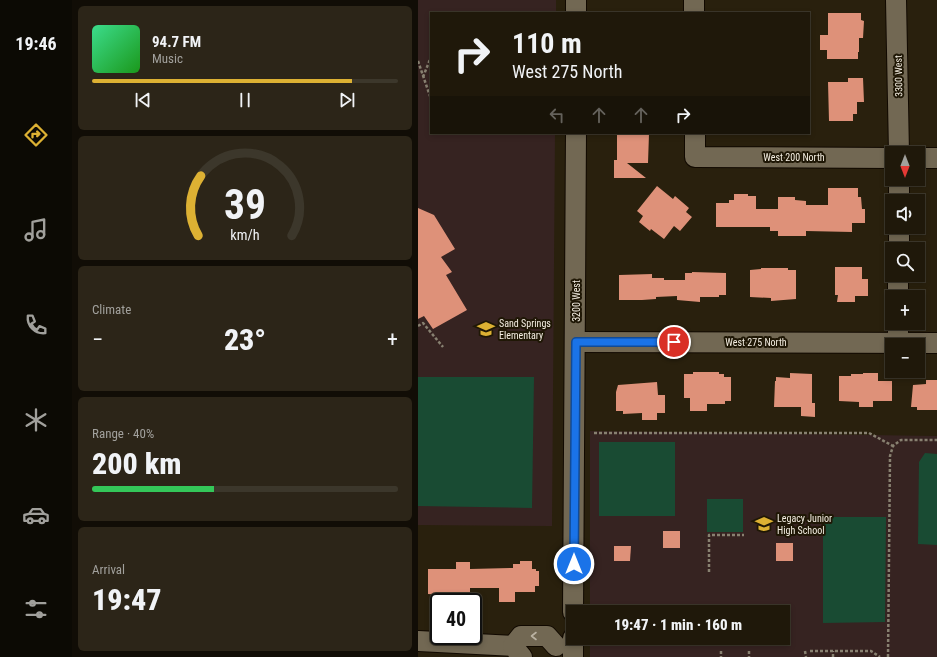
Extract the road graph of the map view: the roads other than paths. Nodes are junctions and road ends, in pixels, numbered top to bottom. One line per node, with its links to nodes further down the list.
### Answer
1 (576, 0): 4 (street)
2 (694, 0): 5 (street)
3 (896, 0): 8 (street, 3300 West)
4 (576, 12)
5 (694, 12)
6 (576, 134): 13 (street, 3200 West)
7 (695, 134): 9 (street, West 200 North)
8 (899, 146)
9 (885, 158)
10 (925, 158): 11 (street)
11 (937, 158)
12 (898, 333): 13 (street, West 275 North); 14 (street, West 275 North)
13 (576, 342): 15 (street, 3200 West)
14 (937, 343)
15 (573, 605)
16 (418, 641): 18 (street)
17 (565, 649): 18 (street, one-way to 18)
18 (517, 652)

